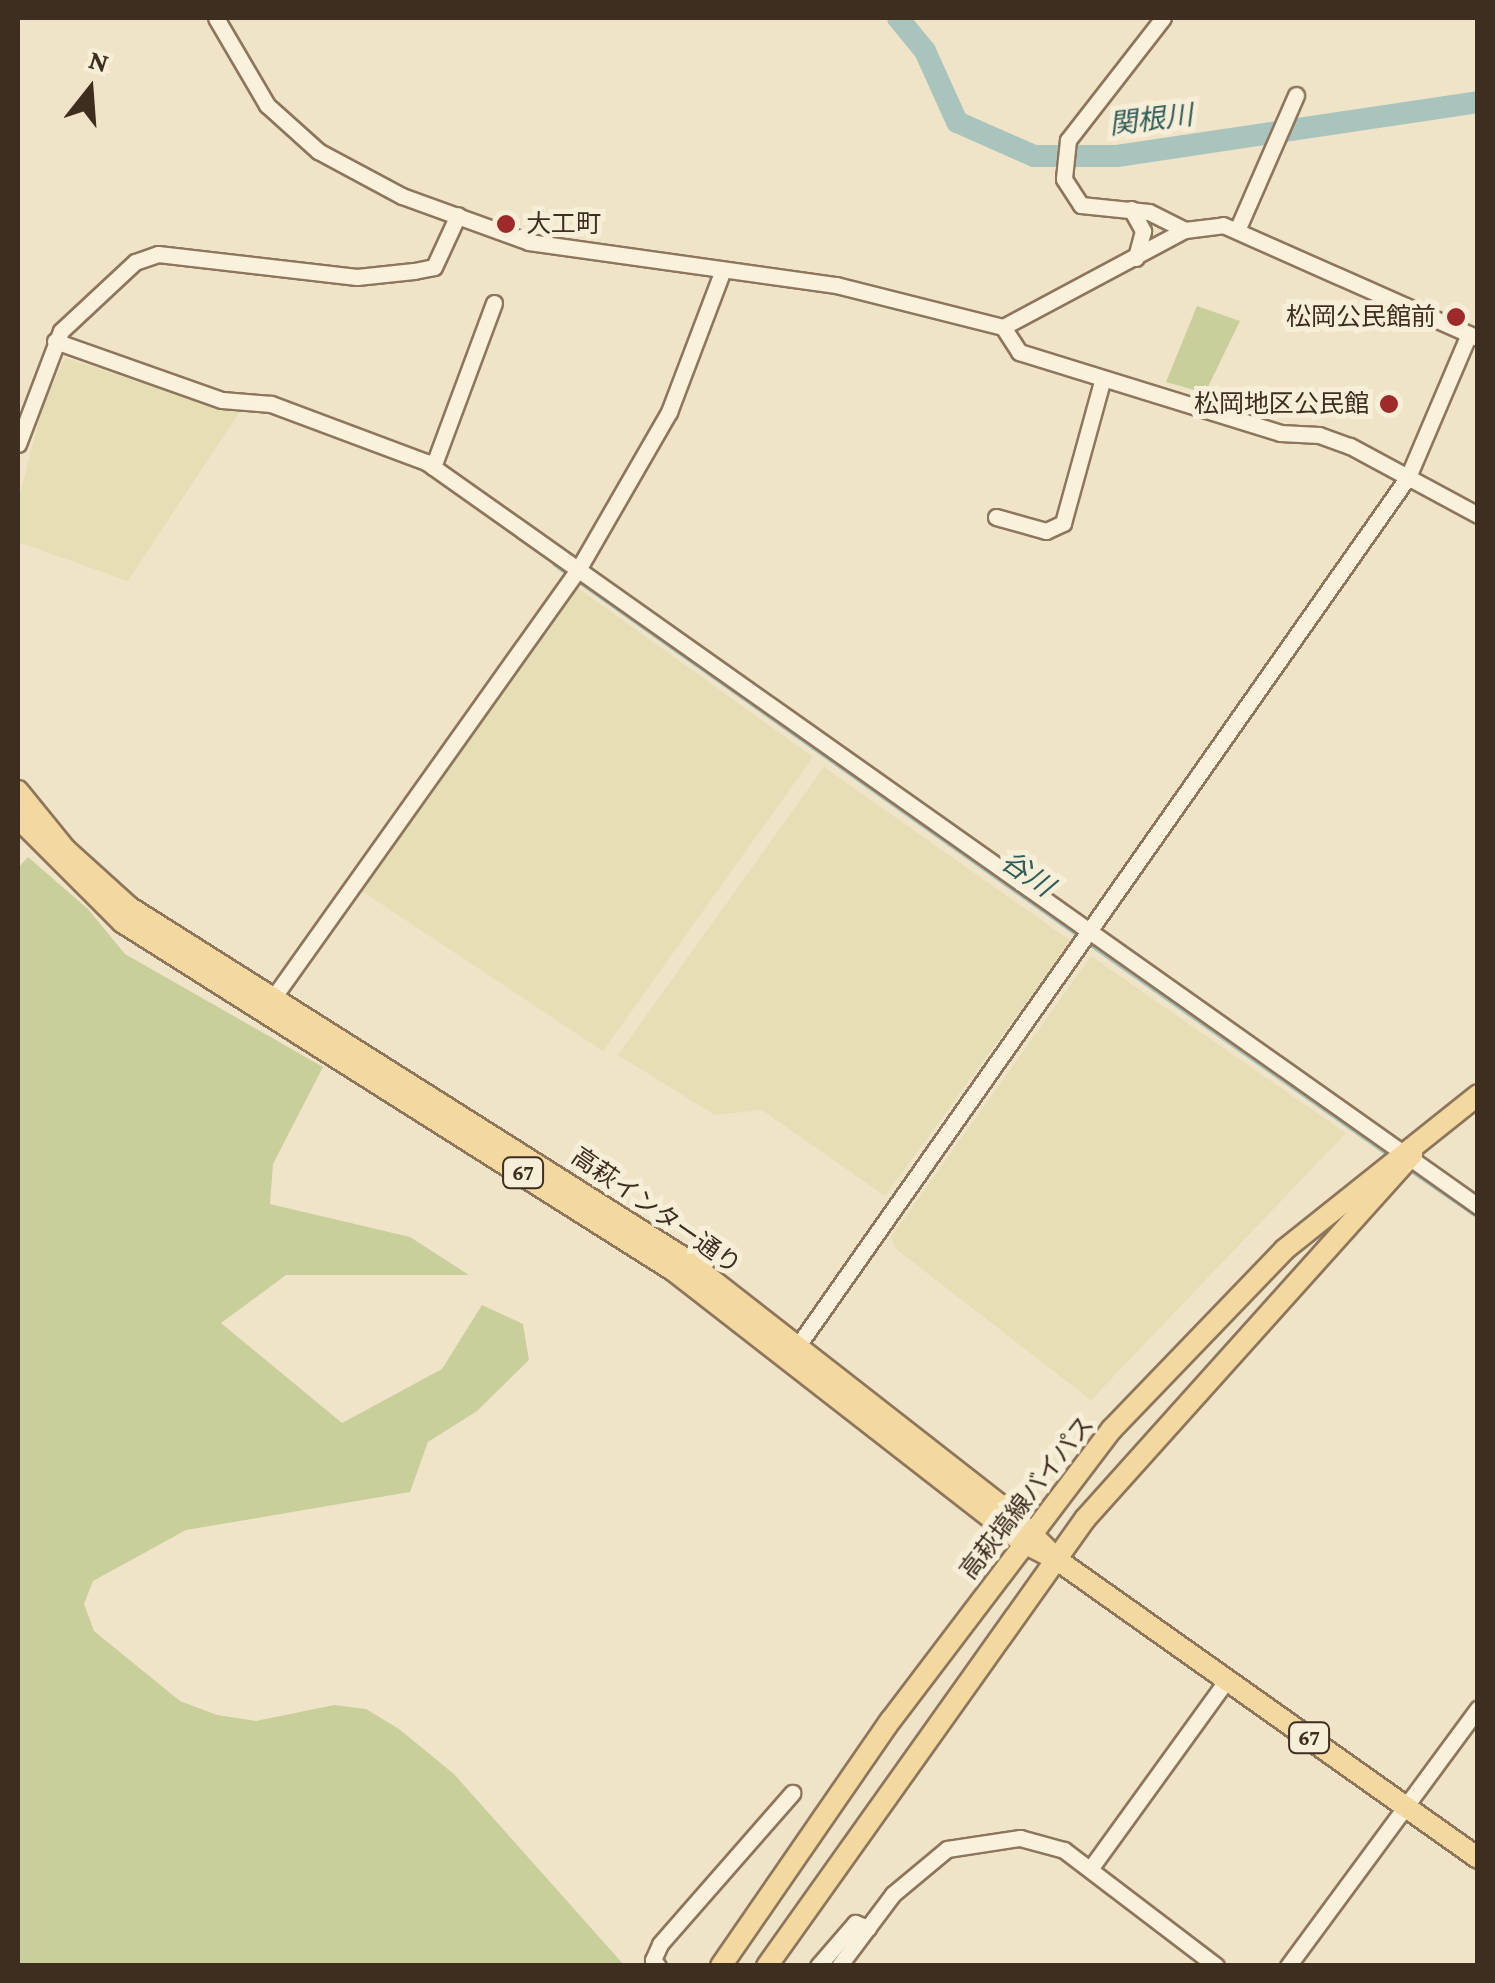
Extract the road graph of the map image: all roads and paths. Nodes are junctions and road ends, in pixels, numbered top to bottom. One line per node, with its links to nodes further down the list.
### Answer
1 (216, 18): 5 (street)
2 (1163, 18): 4 (street)
3 (1296, 95): 6 (street)
4 (1131, 209): 7 (street); 8 (street)
5 (458, 215): 9 (street); 13 (street)
6 (1238, 228): 7 (street); 12 (street)
7 (1185, 230): 8 (street)
8 (1136, 258): 11 (street)
9 (722, 270): 11 (street); 20 (street)
10 (494, 303): 16 (street)
11 (1003, 328): 14 (street)
12 (1473, 336): 17 (street)
13 (56, 341): 15 (street); 16 (street)
14 (1103, 378): 17 (street); 19 (street)
15 (18, 444)
16 (433, 468): 20 (street)
17 (1408, 477): 18 (street); 23 (street)
18 (1478, 515)
19 (996, 516)
20 (579, 568): 23 (street); 24 (street)
21 (18, 791): 24 (main road, 高萩インター通り / 67)
22 (18, 818): 28 (main road, 高萩インター通り / 67)
23 (1090, 932): 26 (street); 28 (street)
24 (273, 998): 28 (main road, 高萩インター通り / 67)
25 (1478, 1095): 26 (main road, 高萩塙線バイパス)
26 (1405, 1154): 27 (street); 29 (main road, 高萩塙線バイパス); 30 (main road, 高萩塙線バイパス)
27 (1478, 1206)
28 (794, 1351): 29 (main road, 高萩インター通り / 67)
29 (1026, 1536): 30 (main road, 高萩インター通り / 67); 39 (main road, 高萩塙線バイパス)
30 (1056, 1559): 31 (main road, 高萩インター通り / 67); 40 (main road, 高萩塙線バイパス)
31 (1226, 1680): 34 (main road, 高萩インター通り / 67); 36 (street)
32 (1478, 1708): 34 (street)
33 (792, 1793): 38 (street)
34 (1405, 1806): 35 (main road, 高萩インター通り / 67); 44 (street)
35 (1478, 1858)
36 (1090, 1869): 37 (street); 43 (street)
37 (868, 1928): 41 (street); 42 (street)
38 (658, 1966)
39 (720, 1966)
40 (768, 1966)
41 (818, 1966)
42 (838, 1966)
43 (1216, 1966)
44 (1288, 1966)

